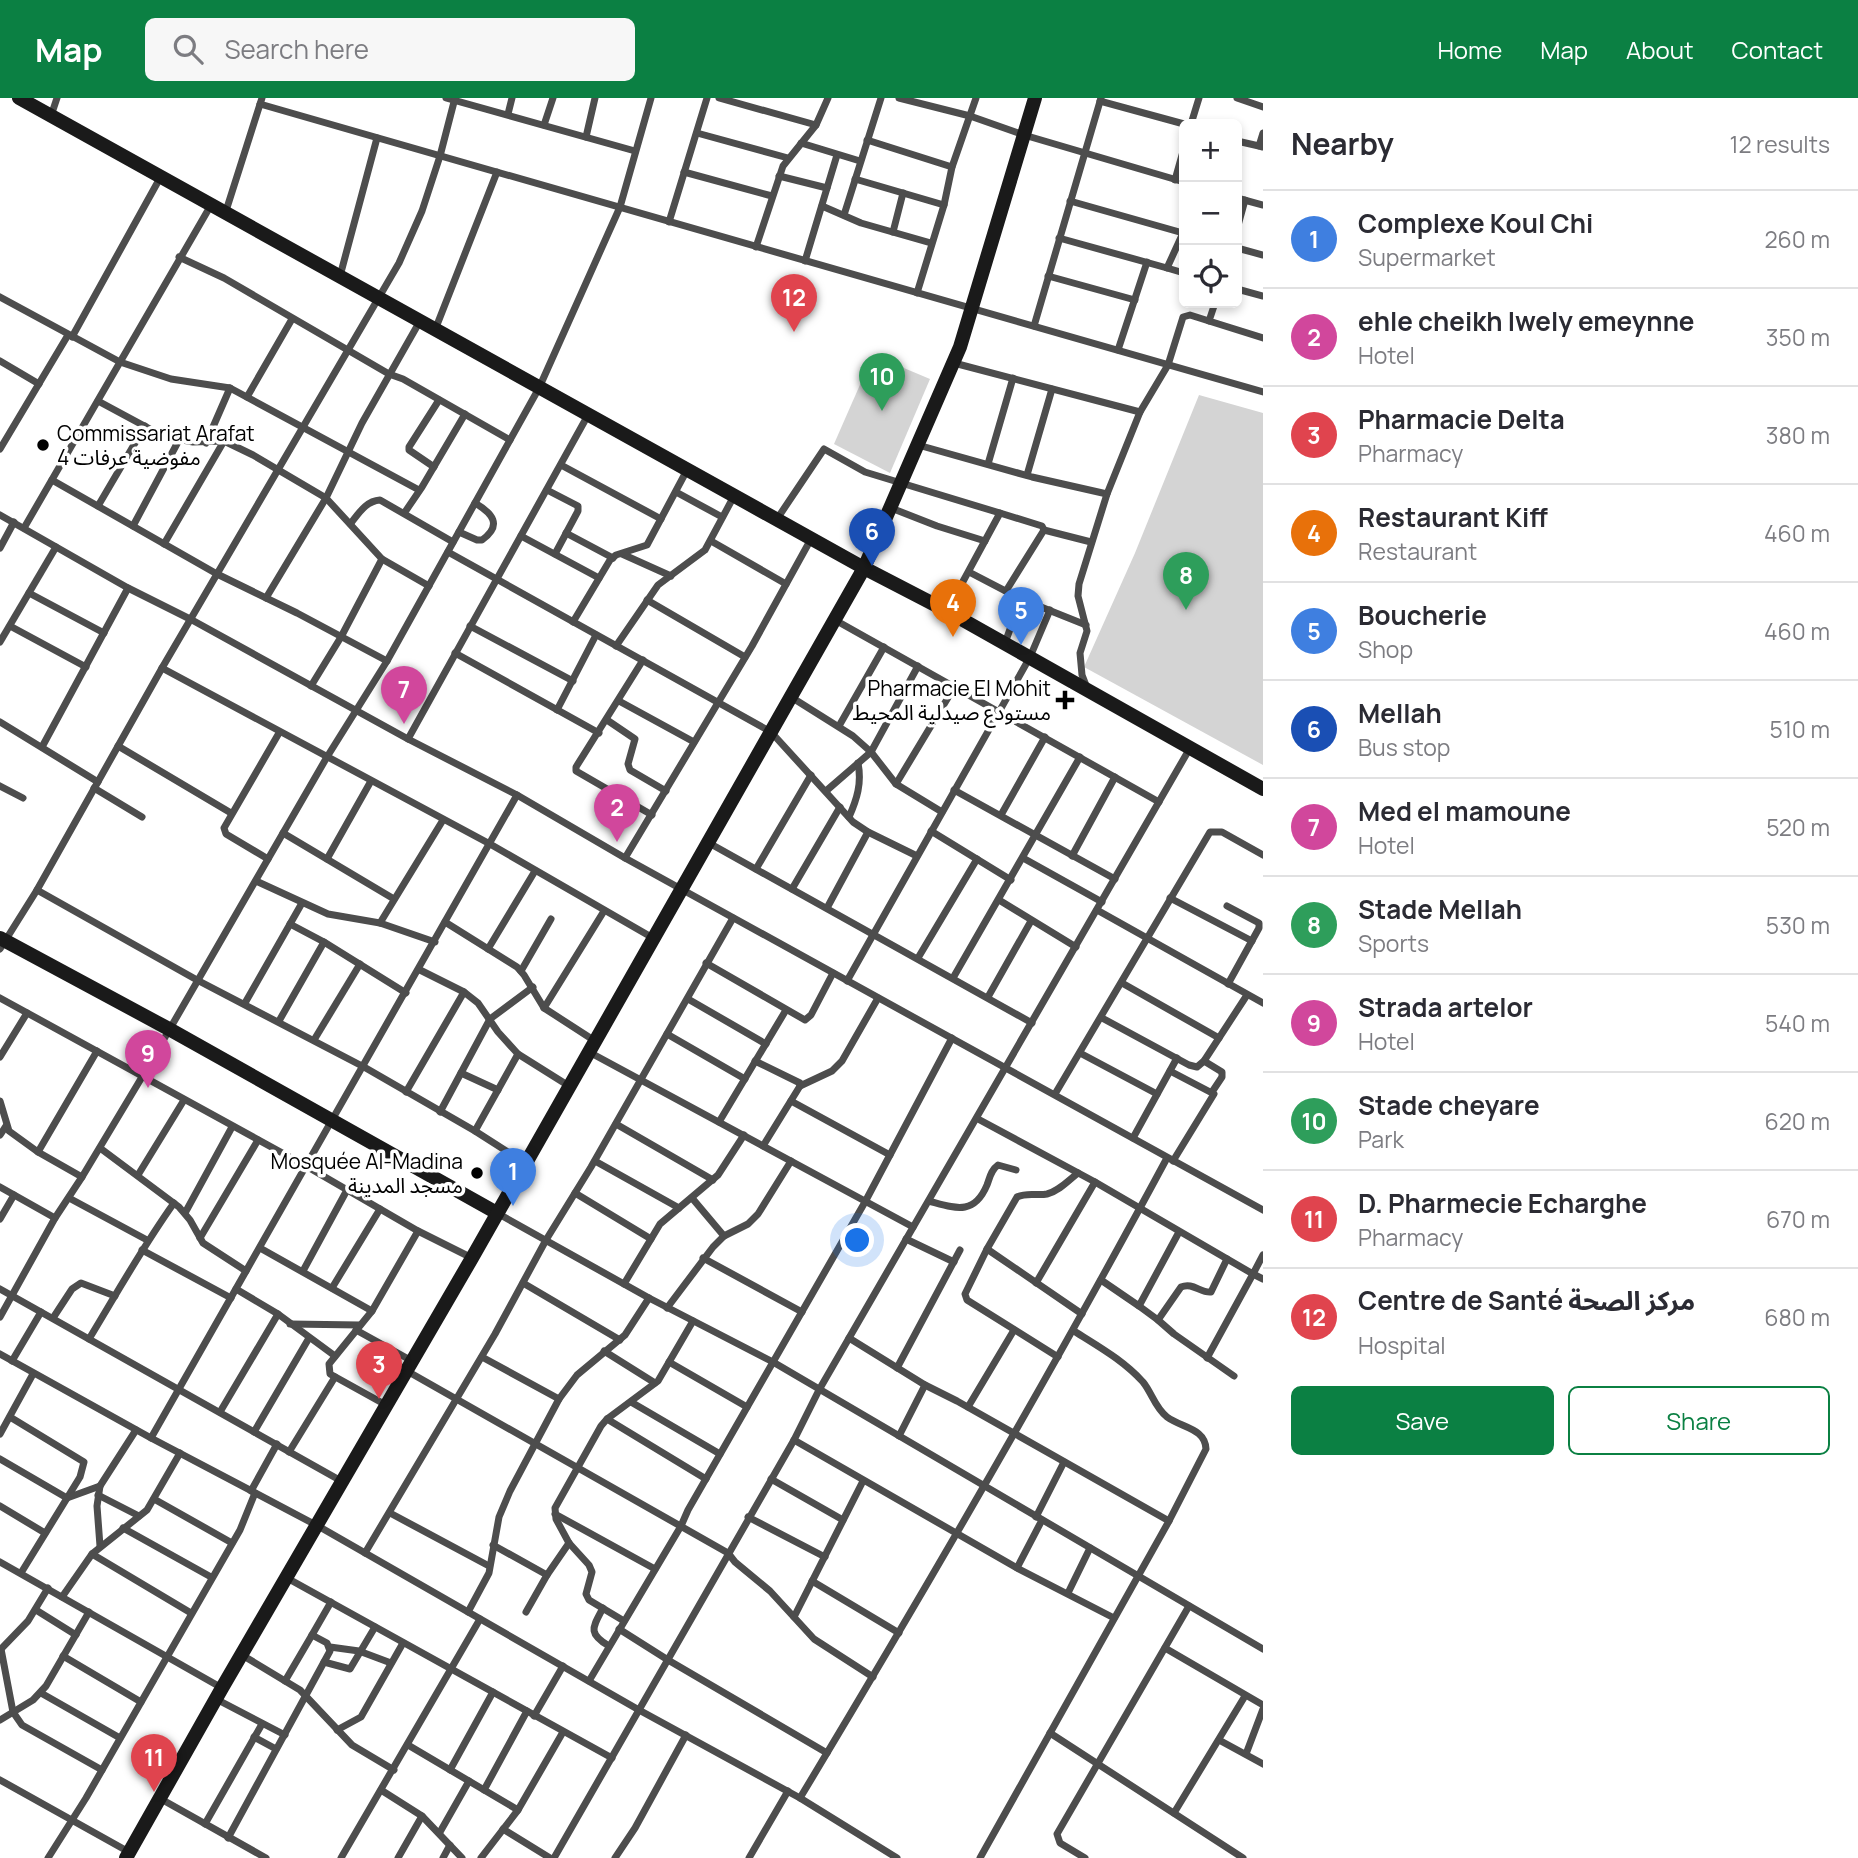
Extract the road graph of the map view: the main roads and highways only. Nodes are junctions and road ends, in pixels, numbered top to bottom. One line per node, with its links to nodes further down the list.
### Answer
1 (19, 98): 3 (main road)
2 (1035, 98): 3 (main road)
3 (864, 568): 4 (main road); 6 (main road)
4 (1263, 789)
5 (2, 943): 6 (main road)
6 (497, 1213): 7 (main road)
7 (132, 1856)

